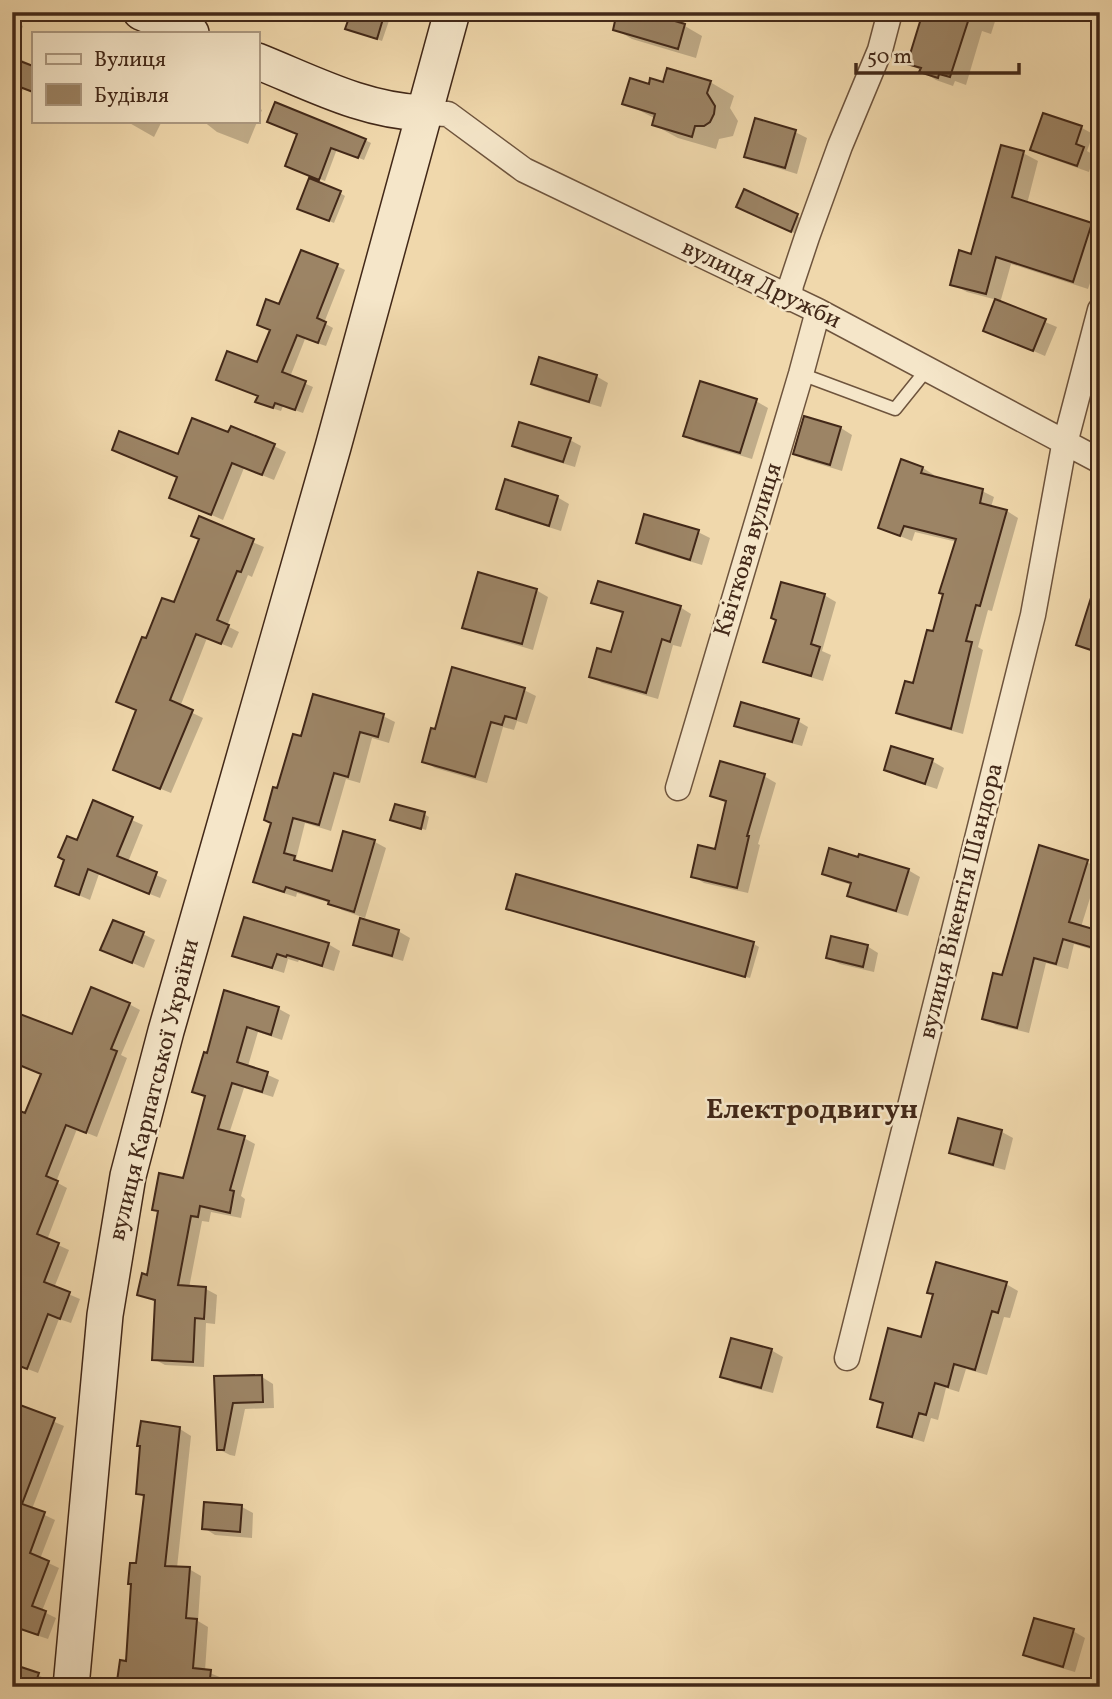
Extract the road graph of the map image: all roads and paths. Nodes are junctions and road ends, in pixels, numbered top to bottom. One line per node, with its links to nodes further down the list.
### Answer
1 (141, 12): 4 (main road)
2 (452, 12): 6 (main road, вулиця Карпатської України)
3 (890, 12): 7 (street)
4 (189, 32)
5 (259, 62): 6 (main road)
6 (424, 113): 7 (street, вулиця Дружби); 16 (main road, вулиця Карпатської України)
7 (789, 299): 9 (street, вулиця Дружби)
8 (1100, 310): 12 (street, вулиця Вікентія Шандора)
9 (818, 311): 10 (street, вулиця Дружби); 11 (street, Квіткова вулиця)
10 (928, 368): 11 (lane); 12 (street, вулиця Дружби)
11 (801, 374): 14 (street, Квіткова вулиця)
12 (1065, 442): 13 (street, вулиця Дружби); 15 (street, вулиця Вікентія Шандора)
13 (1100, 461)
14 (678, 788)
15 (846, 1358)
16 (71, 1687)

